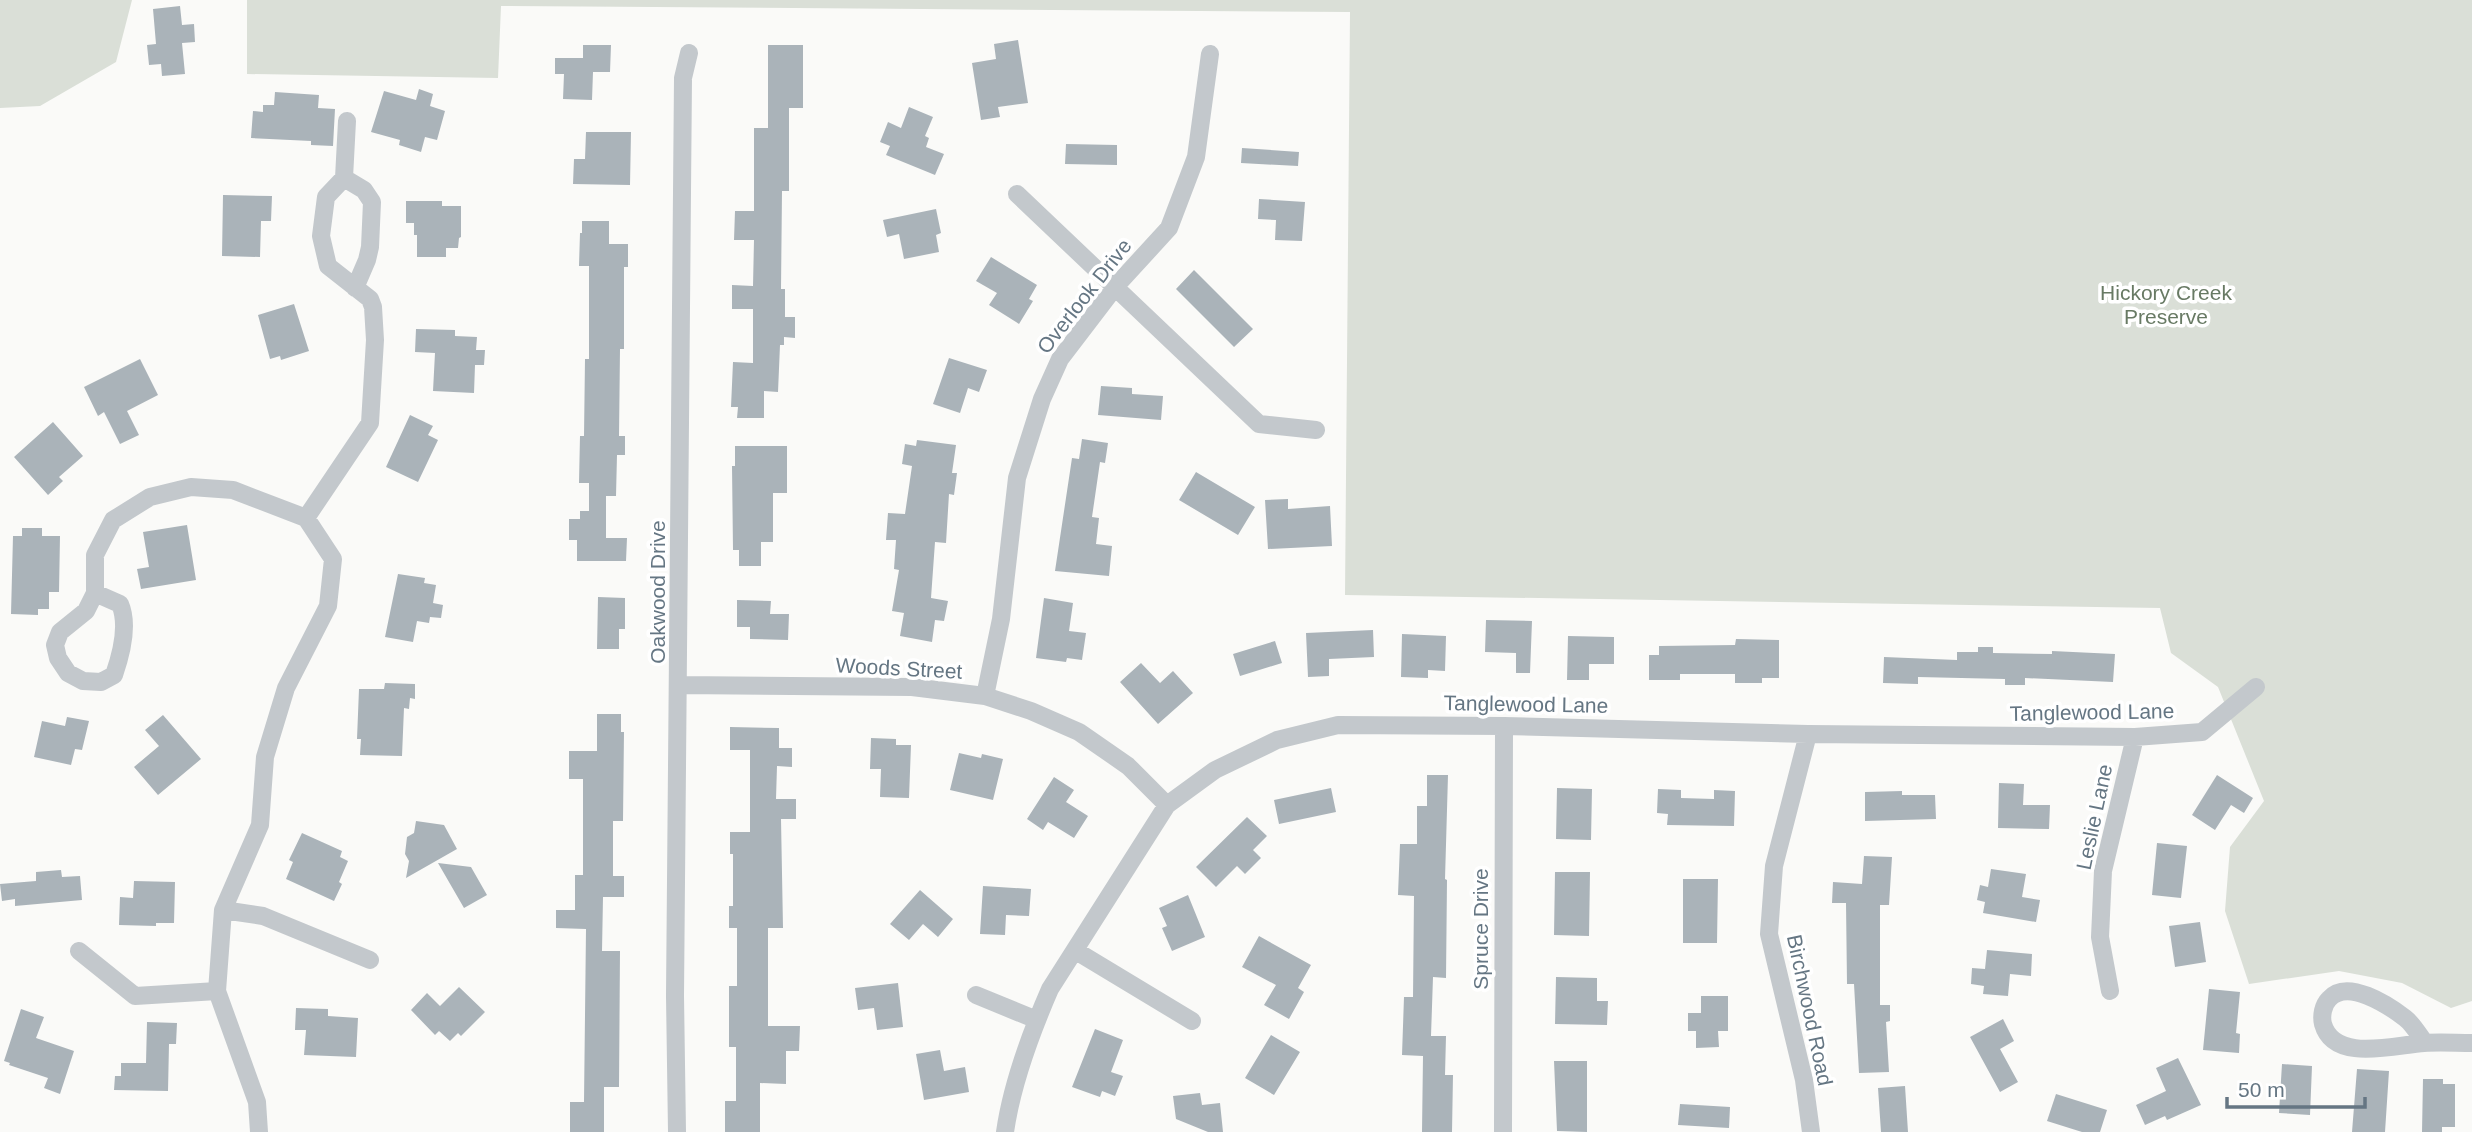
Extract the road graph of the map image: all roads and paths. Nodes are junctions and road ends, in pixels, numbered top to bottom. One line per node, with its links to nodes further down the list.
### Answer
1 (689, 53): 11 (street, Oakwood Drive)
2 (1210, 54): 6 (street, Overlook Drive)
3 (347, 121): 4 (street)
4 (344, 178): 7 (street); 7 (street)
5 (1017, 194): 6 (street)
6 (1115, 287): 8 (street); 13 (street, Overlook Drive)
7 (355, 288): 9 (street)
8 (1316, 430)
9 (306, 518): 10 (street); 18 (street)
10 (95, 593): 10 (street)
11 (679, 685): 13 (street, Woods Street); 30 (street, Oakwood Drive)
12 (2256, 687): 16 (street, Tanglewood Lane)
13 (985, 696): 17 (street, Woods Street)
14 (1504, 726): 15 (street, Tanglewood Lane); 17 (street, Tanglewood Lane); 32 (street, Spruce Drive)
15 (1808, 734): 16 (street, Tanglewood Lane); 33 (street, Birchwood Road)
16 (2135, 737): 23 (street, Leslie Lane)
17 (1167, 805): 20 (street, Tanglewood Lane)
18 (223, 910): 21 (street); 22 (street)
19 (79, 951): 22 (street)
20 (1076, 951): 25 (street, Tanglewood Lane); 26 (street)
21 (370, 960)
22 (217, 991): 29 (street)
23 (2110, 991)
24 (976, 995): 25 (street)
25 (1037, 1020): 31 (street, Tanglewood Lane)
26 (1192, 1021)
27 (2425, 1043): 27 (street); 28 (street)
28 (2472, 1044)
29 (259, 1132)
30 (677, 1132)
31 (1005, 1132)
32 (1503, 1132)
33 (1811, 1132)

